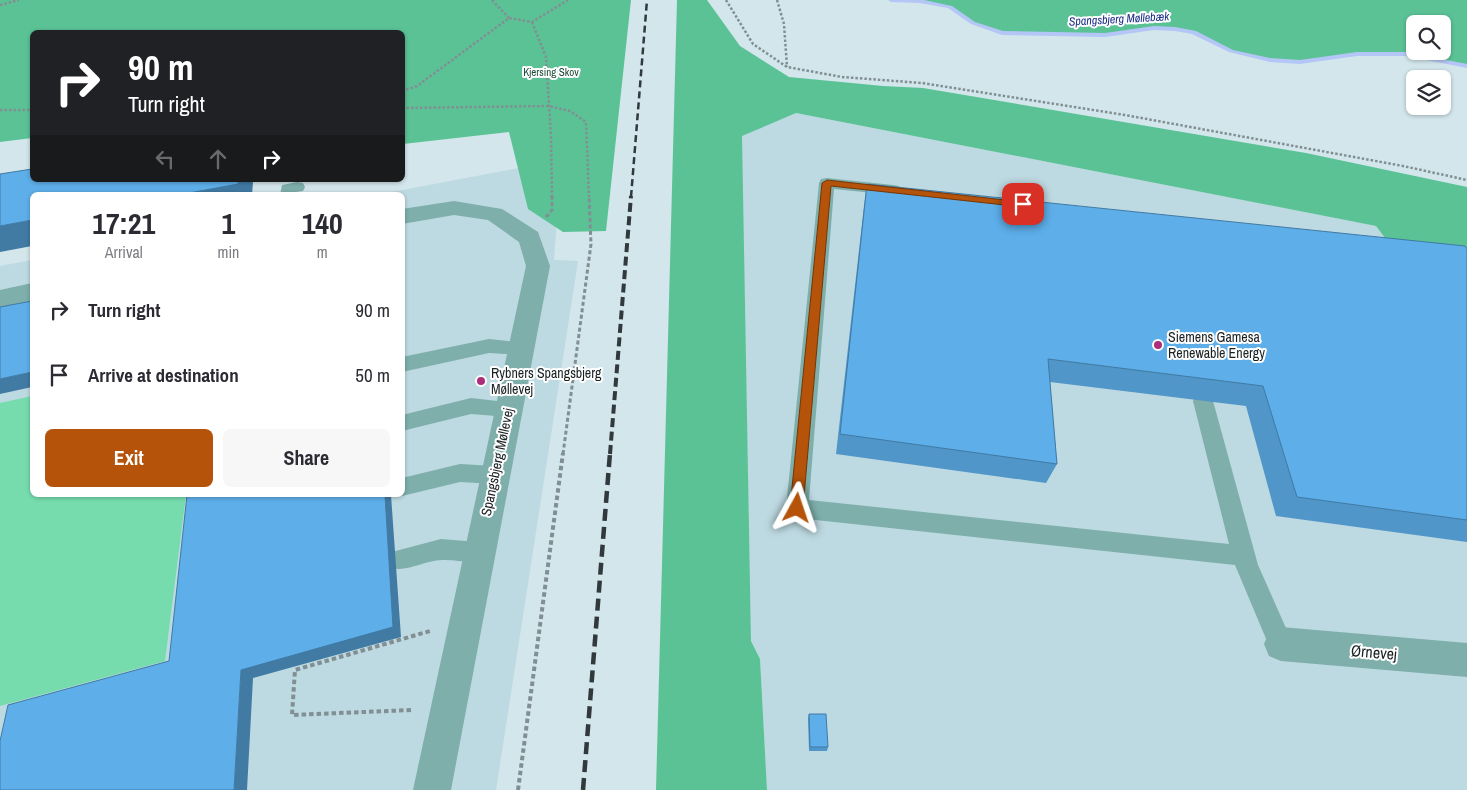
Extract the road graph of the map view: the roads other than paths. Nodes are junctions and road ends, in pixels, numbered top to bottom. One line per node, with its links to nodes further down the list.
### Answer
1 (915, 193): 13 (lane)
2 (405, 216): 5 (street, Spangsbjerg Møllevej)
3 (30, 292): 4 (street)
4 (0, 299)
5 (521, 348): 6 (lane); 8 (street, Spangsbjerg Møllevej)
6 (405, 365)
7 (1203, 401): 13 (lane)
8 (508, 410): 9 (lane); 10 (street, Spangsbjerg Møllevej)
9 (405, 422)
10 (494, 475): 11 (lane); 12 (street, Spangsbjerg Møllevej)
11 (405, 486)
12 (478, 552): 14 (lane); 17 (street, Spangsbjerg Møllevej)
13 (1244, 556): 15 (lane)
14 (396, 560)
15 (1281, 644): 16 (street, Ørnevej)
16 (1467, 660)
17 (432, 790)

